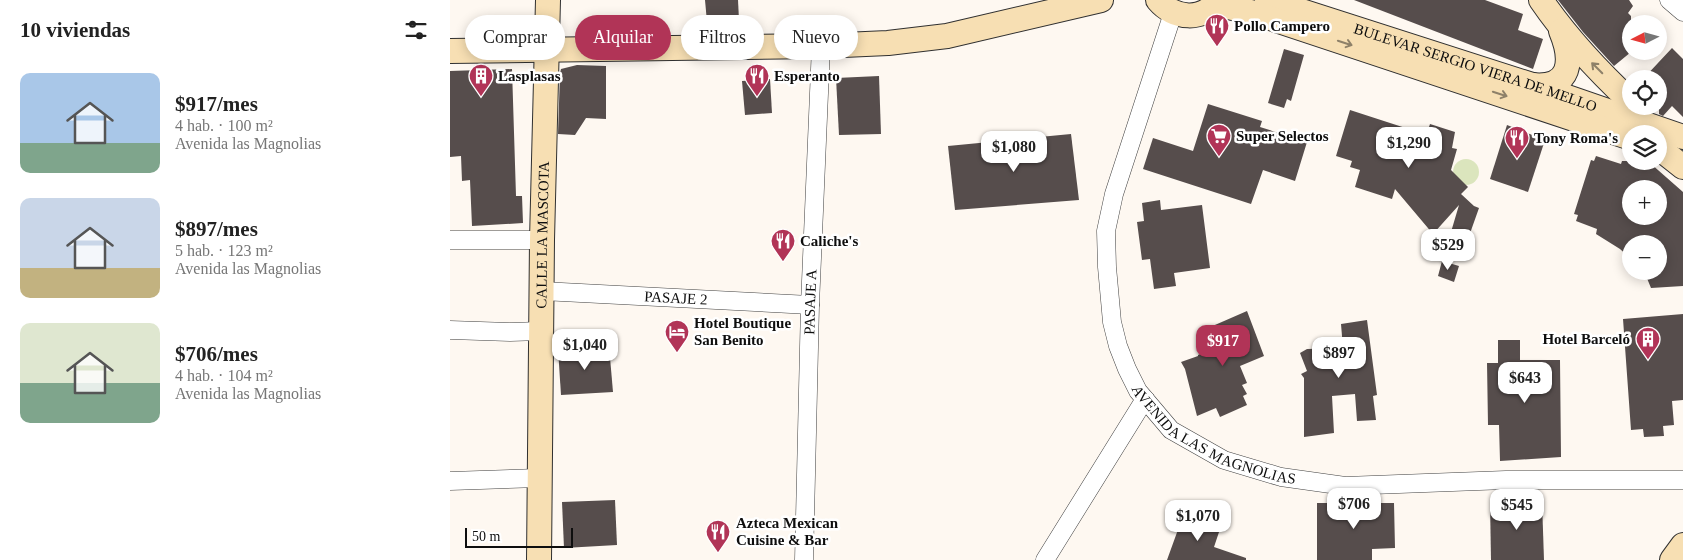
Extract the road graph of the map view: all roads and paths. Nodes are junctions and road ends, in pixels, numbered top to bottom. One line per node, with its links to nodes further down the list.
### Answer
1 (548, 0): 9 (main road, CALLE LA MASCOTA)
2 (1267, 0): 18 (main road, BULEVAR SERGIO VIERA DE MELLO)
3 (1541, 0): 10 (main road)
4 (1669, 0): 8 (street)
5 (1089, 2): 11 (main road)
6 (1216, 2): 7 (main road); 23 (main road, BULEVAR SERGIO VIERA DE MELLO, one-way to 23)
7 (1160, 4): 34 (street, AVENIDA LAS MAGNOLIAS)
8 (1683, 12)
9 (548, 15)
10 (1560, 27): 18 (main road); 19 (main road, one-way to 10)
11 (858, 44)
12 (774, 47): 13 (main road)
13 (565, 49)
14 (450, 51): 15 (main road)
15 (465, 51)
16 (547, 60): 29 (main road, CALLE LA MASCOTA)
17 (820, 60): 31 (street, PASAJE A)
18 (1532, 85): 21 (main road, BULEVAR SERGIO VIERA DE MELLO)
19 (1622, 93)
20 (1643, 115): 22 (main road)
21 (1628, 125)
22 (1652, 125)
23 (1622, 135)
24 (1667, 142): 26 (main road, BULEVAR SERGIO VIERA DE MELLO)
25 (1667, 143): 27 (main road)
26 (1683, 155)
27 (1683, 167)
28 (450, 240): 29 (street)
29 (542, 240): 30 (main road, CALLE LA MASCOTA)
30 (542, 291): 31 (street, PASAJE 2); 33 (main road, CALLE LA MASCOTA)
31 (810, 304): 40 (street, PASAJE A)
32 (450, 330): 33 (street)
33 (541, 331): 35 (main road, CALLE LA MASCOTA)
34 (1145, 400): 36 (street, AVENIDA LAS MAGNOLIAS); 41 (street)
35 (539, 478): 37 (street); 39 (main road, CALLE LA MASCOTA)
36 (1683, 480)
37 (450, 481)
38 (1683, 545): 42 (main road)
39 (539, 560)
40 (804, 560)
41 (1044, 560)
42 (1672, 560)

